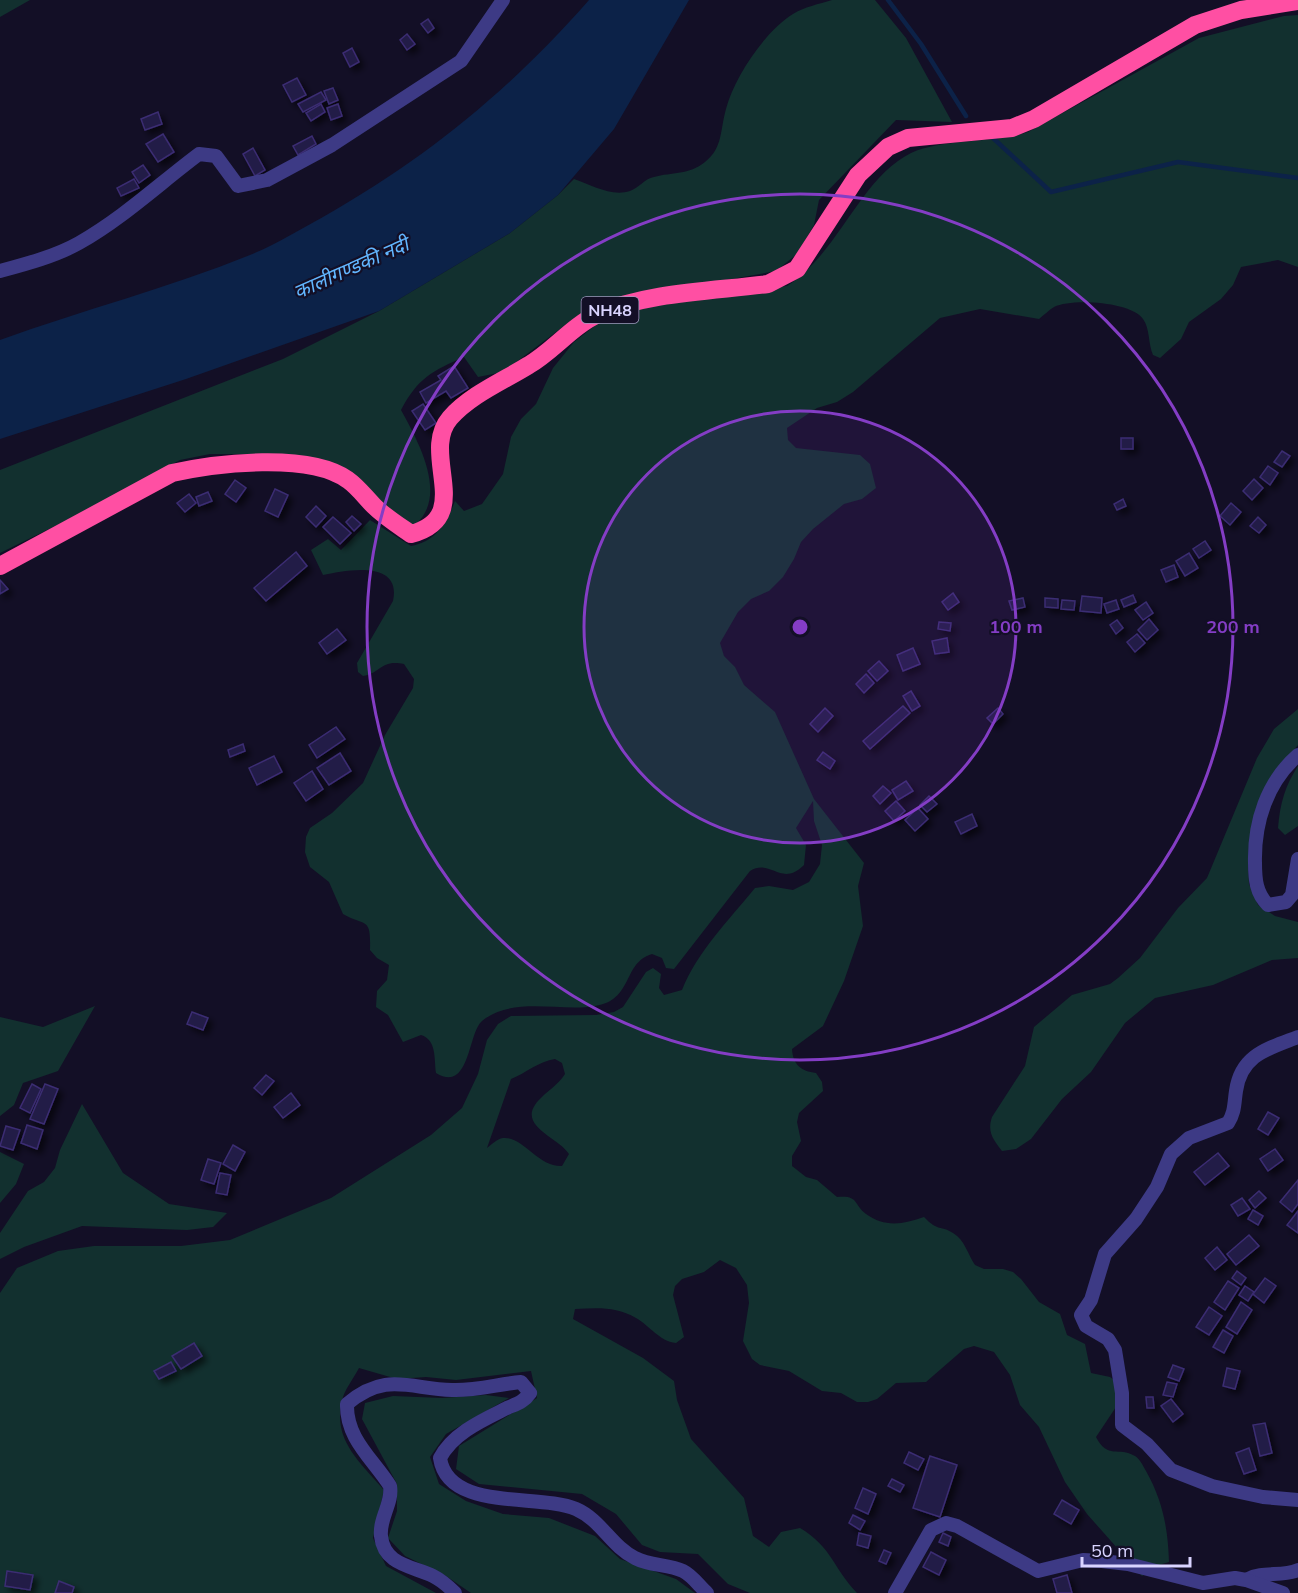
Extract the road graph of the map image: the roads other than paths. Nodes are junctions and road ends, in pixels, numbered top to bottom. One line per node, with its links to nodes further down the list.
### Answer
1 (503, 0): 3 (street)
2 (1298, 1): 4 (highway, NH48)
3 (0, 271)
4 (0, 566)
5 (1298, 755): 6 (street)
6 (1298, 859)
7 (1298, 1037): 8 (street)
8 (1298, 1500)
9 (1298, 1570): 10 (street)
10 (1246, 1580): 13 (street); 14 (street)
11 (455, 1593): 12 (street)
12 (707, 1593)
13 (895, 1593)
14 (1283, 1593)

